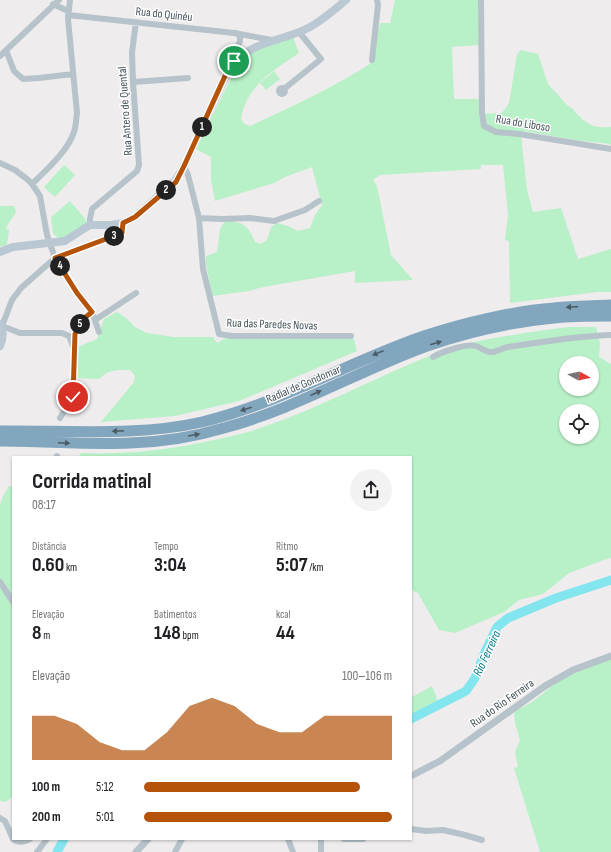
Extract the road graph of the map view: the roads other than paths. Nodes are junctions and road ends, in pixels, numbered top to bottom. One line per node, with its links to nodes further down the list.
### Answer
1 (59, 0): 6 (street)
2 (70, 0): 7 (street)
3 (346, 0): 9 (main road)
4 (377, 0): 15 (street)
5 (481, 0): 20 (street, Rua do Liboso)
6 (53, 4): 7 (street); 12 (street)
7 (68, 13): 8 (street, Rua do Quinéu); 16 (street)
8 (136, 22): 10 (street, Rua do Quinéu); 18 (street, Rua Antero de Quental)
9 (299, 32): 11 (main road); 19 (street)
10 (234, 33): 11 (street, Rua do Quinéu); 13 (street)
11 (277, 40): 13 (main road)
12 (6, 50): 14 (street); 16 (street)
13 (240, 51): 22 (main road)
14 (0, 56)
15 (372, 60)
16 (73, 74): 23 (street)
17 (188, 78): 18 (street)
18 (133, 82): 27 (street, Rua Antero de Quental)
19 (284, 89)
20 (611, 149)
21 (0, 163): 23 (street)
22 (184, 166): 25 (street, Rua das Paredes Novas); 26 (main road)
23 (32, 184): 28 (street)
24 (319, 201): 25 (street)
25 (199, 218): 39 (street, Rua das Paredes Novas)
26 (123, 223): 27 (main road); 30 (street)
27 (90, 225): 28 (main road)
28 (51, 243): 29 (main road); 30 (street)
29 (0, 252)
30 (55, 258): 33 (street); 36 (street)
31 (136, 293): 35 (street)
32 (611, 306): 44 (highway, Radial de Gondomar, one-way to 44)
33 (92, 312): 35 (street); 41 (street)
34 (611, 316): 45 (highway, Radial de Gondomar, one-way to 34)
35 (95, 320): 37 (street)
36 (1, 325): 40 (main road); 41 (street)
37 (99, 332)
38 (611, 335): 42 (street)
39 (351, 336)
40 (0, 346)
41 (74, 349): 43 (street)
42 (433, 357)
43 (60, 418)
44 (0, 431)
45 (0, 441)
46 (0, 582): 47 (street)
47 (12, 600)
48 (611, 656): 49 (street, Rua do Rio Ferreira)
49 (412, 775)
50 (0, 818): 52 (street)
51 (412, 829): 60 (street)
52 (12, 837)
53 (15, 840): 54 (street)
54 (28, 840)
55 (46, 840): 61 (street)
56 (147, 840): 62 (street)
57 (181, 840): 63 (street)
58 (288, 840): 64 (street)
59 (321, 840): 65 (street)
60 (482, 840)
61 (37, 852)
62 (136, 852)
63 (175, 852)
64 (293, 852)
65 (321, 852)

